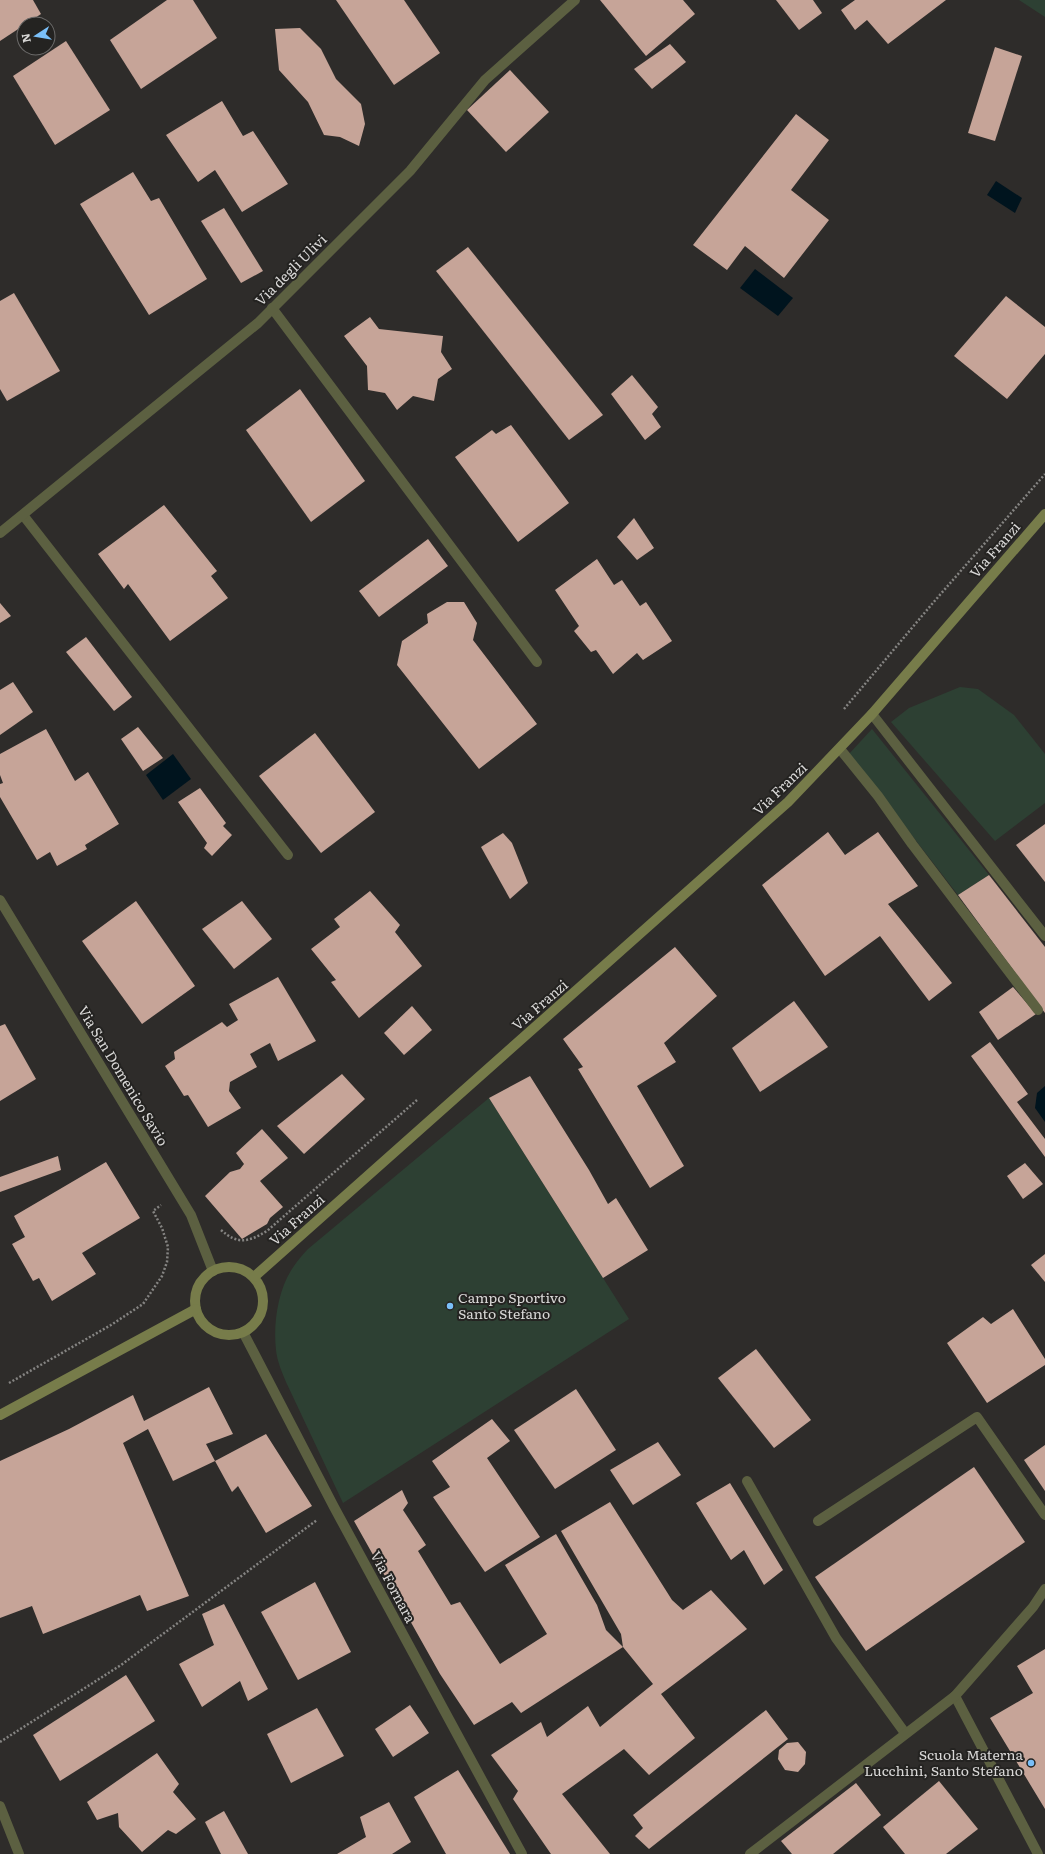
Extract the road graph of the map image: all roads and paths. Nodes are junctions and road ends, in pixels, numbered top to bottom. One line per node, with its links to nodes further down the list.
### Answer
1 (574, 0): 2 (street, Via degli Ulivi)
2 (272, 308): 5 (street, Via degli Ulivi); 7 (street)
3 (1045, 474): 8 (path)
4 (1045, 514): 9 (main road, Via Franzi)
5 (23, 515): 6 (street, Via degli Ulivi); 11 (street)
6 (0, 533)
7 (537, 662)
8 (842, 711)
9 (872, 714): 10 (main road, Via Franzi); 13 (street)
10 (840, 749): 14 (street); 19 (main road, Via Franzi)
11 (288, 855)
12 (0, 900): 16 (street, Via San Domenico Savio)
13 (1045, 936)
14 (1038, 1010)
15 (418, 1099): 17 (path)
16 (178, 1194): 18 (street, Via San Domenico Savio); 22 (path)
17 (217, 1227)
18 (213, 1271): 19 (main road); 20 (main road)
19 (254, 1277): 21 (main road)
20 (196, 1309): 21 (main road); 23 (main road)
21 (243, 1332): 25 (street, Via Fornara)
22 (7, 1384)
23 (0, 1415)
24 (747, 1481): 30 (street)
25 (334, 1507): 31 (path); 34 (street, Via Fornara)
26 (1045, 1515): 27 (street)
27 (818, 1521)
28 (1045, 1589): 29 (street)
29 (955, 1696): 30 (street); 36 (street)
30 (905, 1733): 35 (street)
31 (0, 1742)
32 (0, 1806): 33 (street)
33 (19, 1854)
34 (522, 1854)
35 (750, 1854)
36 (1038, 1854)

